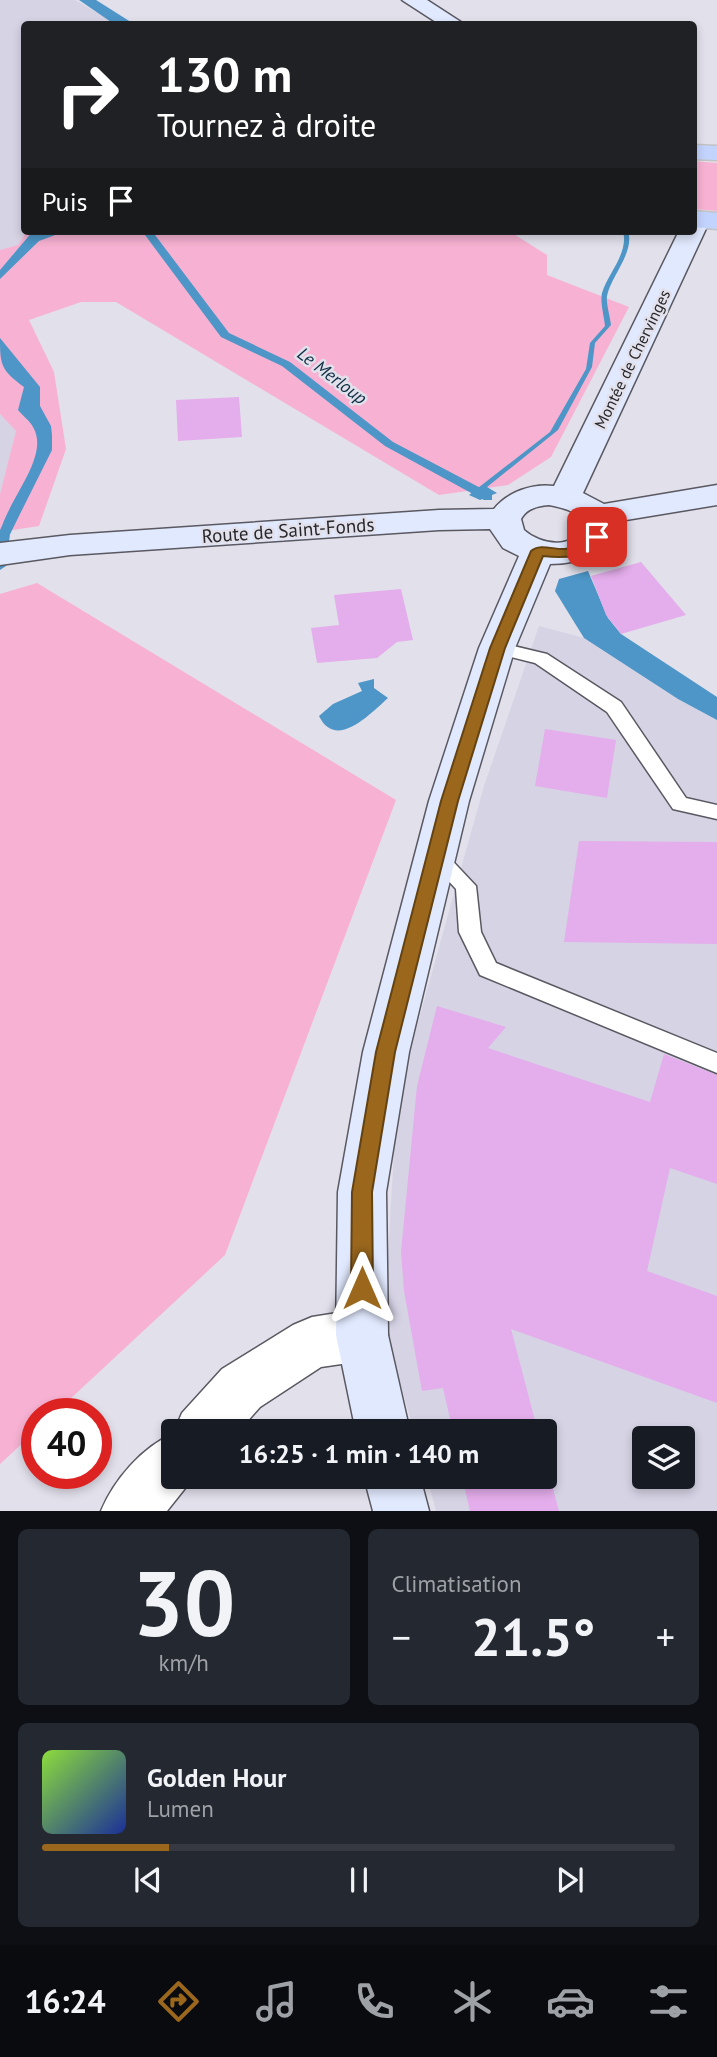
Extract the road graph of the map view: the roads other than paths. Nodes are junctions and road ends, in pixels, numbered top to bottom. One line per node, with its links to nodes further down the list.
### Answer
1 (412, 0): 2 (street)
2 (448, 21)
3 (694, 235): 5 (street, Montée de Chervinges)
4 (717, 495): 6 (street)
5 (565, 497): 6 (street); 7 (street)
6 (596, 515): 8 (street)
7 (505, 519): 8 (street); 9 (street, Route de Saint-Fonds)
8 (538, 551): 10 (street)
9 (0, 554)
10 (497, 648): 11 (lane); 12 (street)
11 (717, 812)
12 (437, 858): 13 (lane); 14 (street)
13 (717, 1063)
14 (362, 1335): 15 (street); 16 (street)
15 (213, 1419)
16 (380, 1419)
17 (161, 1475): 19 (street)
18 (395, 1489): 20 (street)
19 (129, 1511)
20 (401, 1511)

